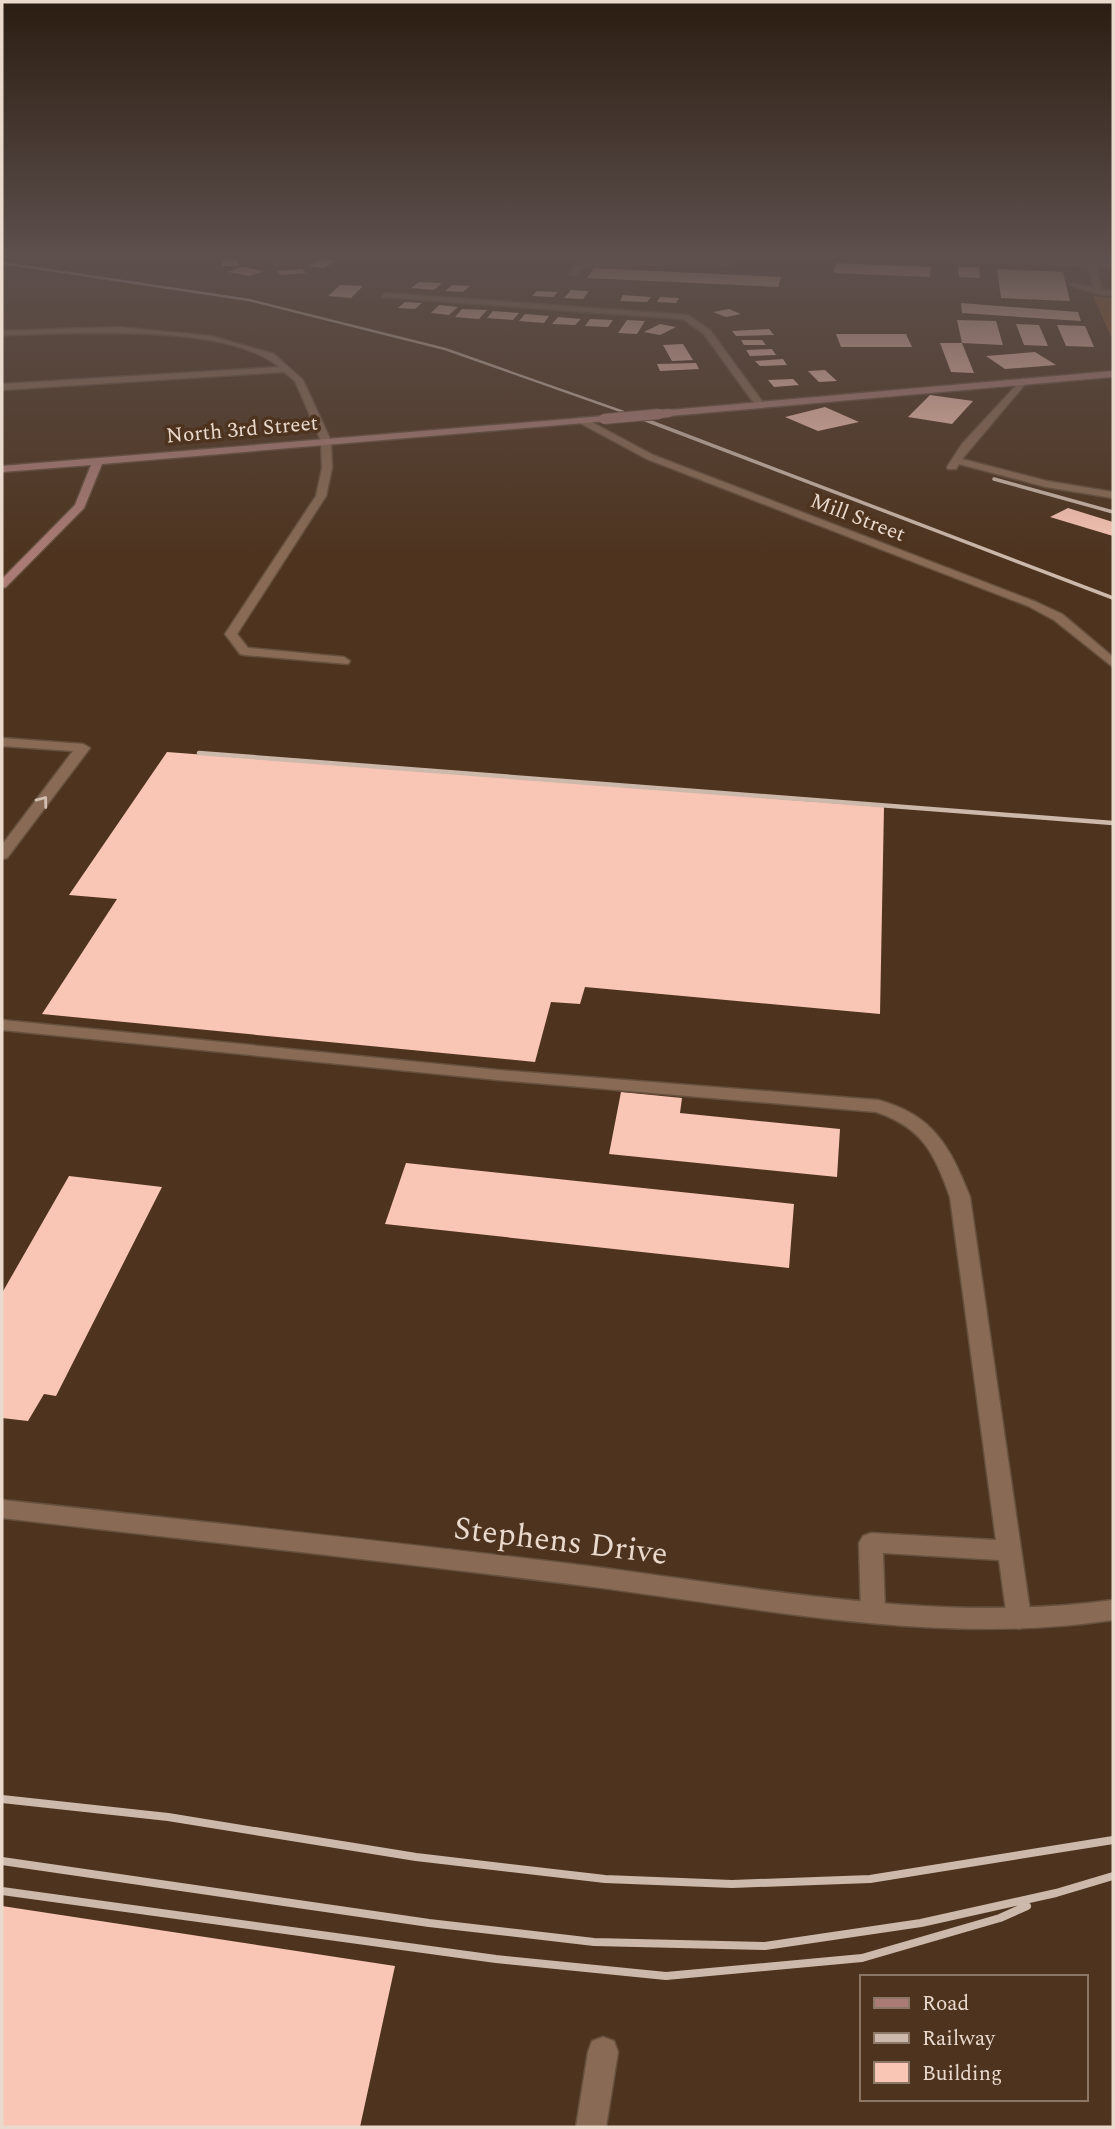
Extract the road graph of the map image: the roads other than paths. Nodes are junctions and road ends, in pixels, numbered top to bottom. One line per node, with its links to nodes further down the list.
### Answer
1 (268, 357): 3 (street)
2 (725, 357): 7 (street)
3 (289, 369): 6 (street); 9 (street)
4 (1113, 374): 5 (main road, North 3rd Street)
5 (1023, 382): 7 (main road, North 3rd Street); 11 (street)
6 (2, 387)
7 (759, 404): 8 (main road, North 3rd Street, bridge)
8 (581, 420): 9 (main road, North 3rd Street); 17 (street, Mill Street)
9 (326, 441): 10 (main road, North 3rd Street); 16 (street)
10 (98, 460): 12 (main road, North 3rd Street); 15 (main road)
11 (956, 460): 13 (street); 14 (street)
12 (2, 469)
13 (951, 470)
14 (1113, 495)
15 (2, 585)
16 (344, 661)
17 (1113, 663)
18 (2, 743): 19 (street, one-way to 18)
19 (2, 855)
20 (2, 1025): 22 (street)
21 (2, 1509): 24 (street, Stephens Drive)
22 (1009, 1551): 24 (street); 25 (street)
23 (1113, 1611): 25 (street, Stephens Drive)
24 (873, 1612): 25 (street, Stephens Drive)
25 (1018, 1618)
26 (603, 2052): 27 (street)
27 (592, 2127)

